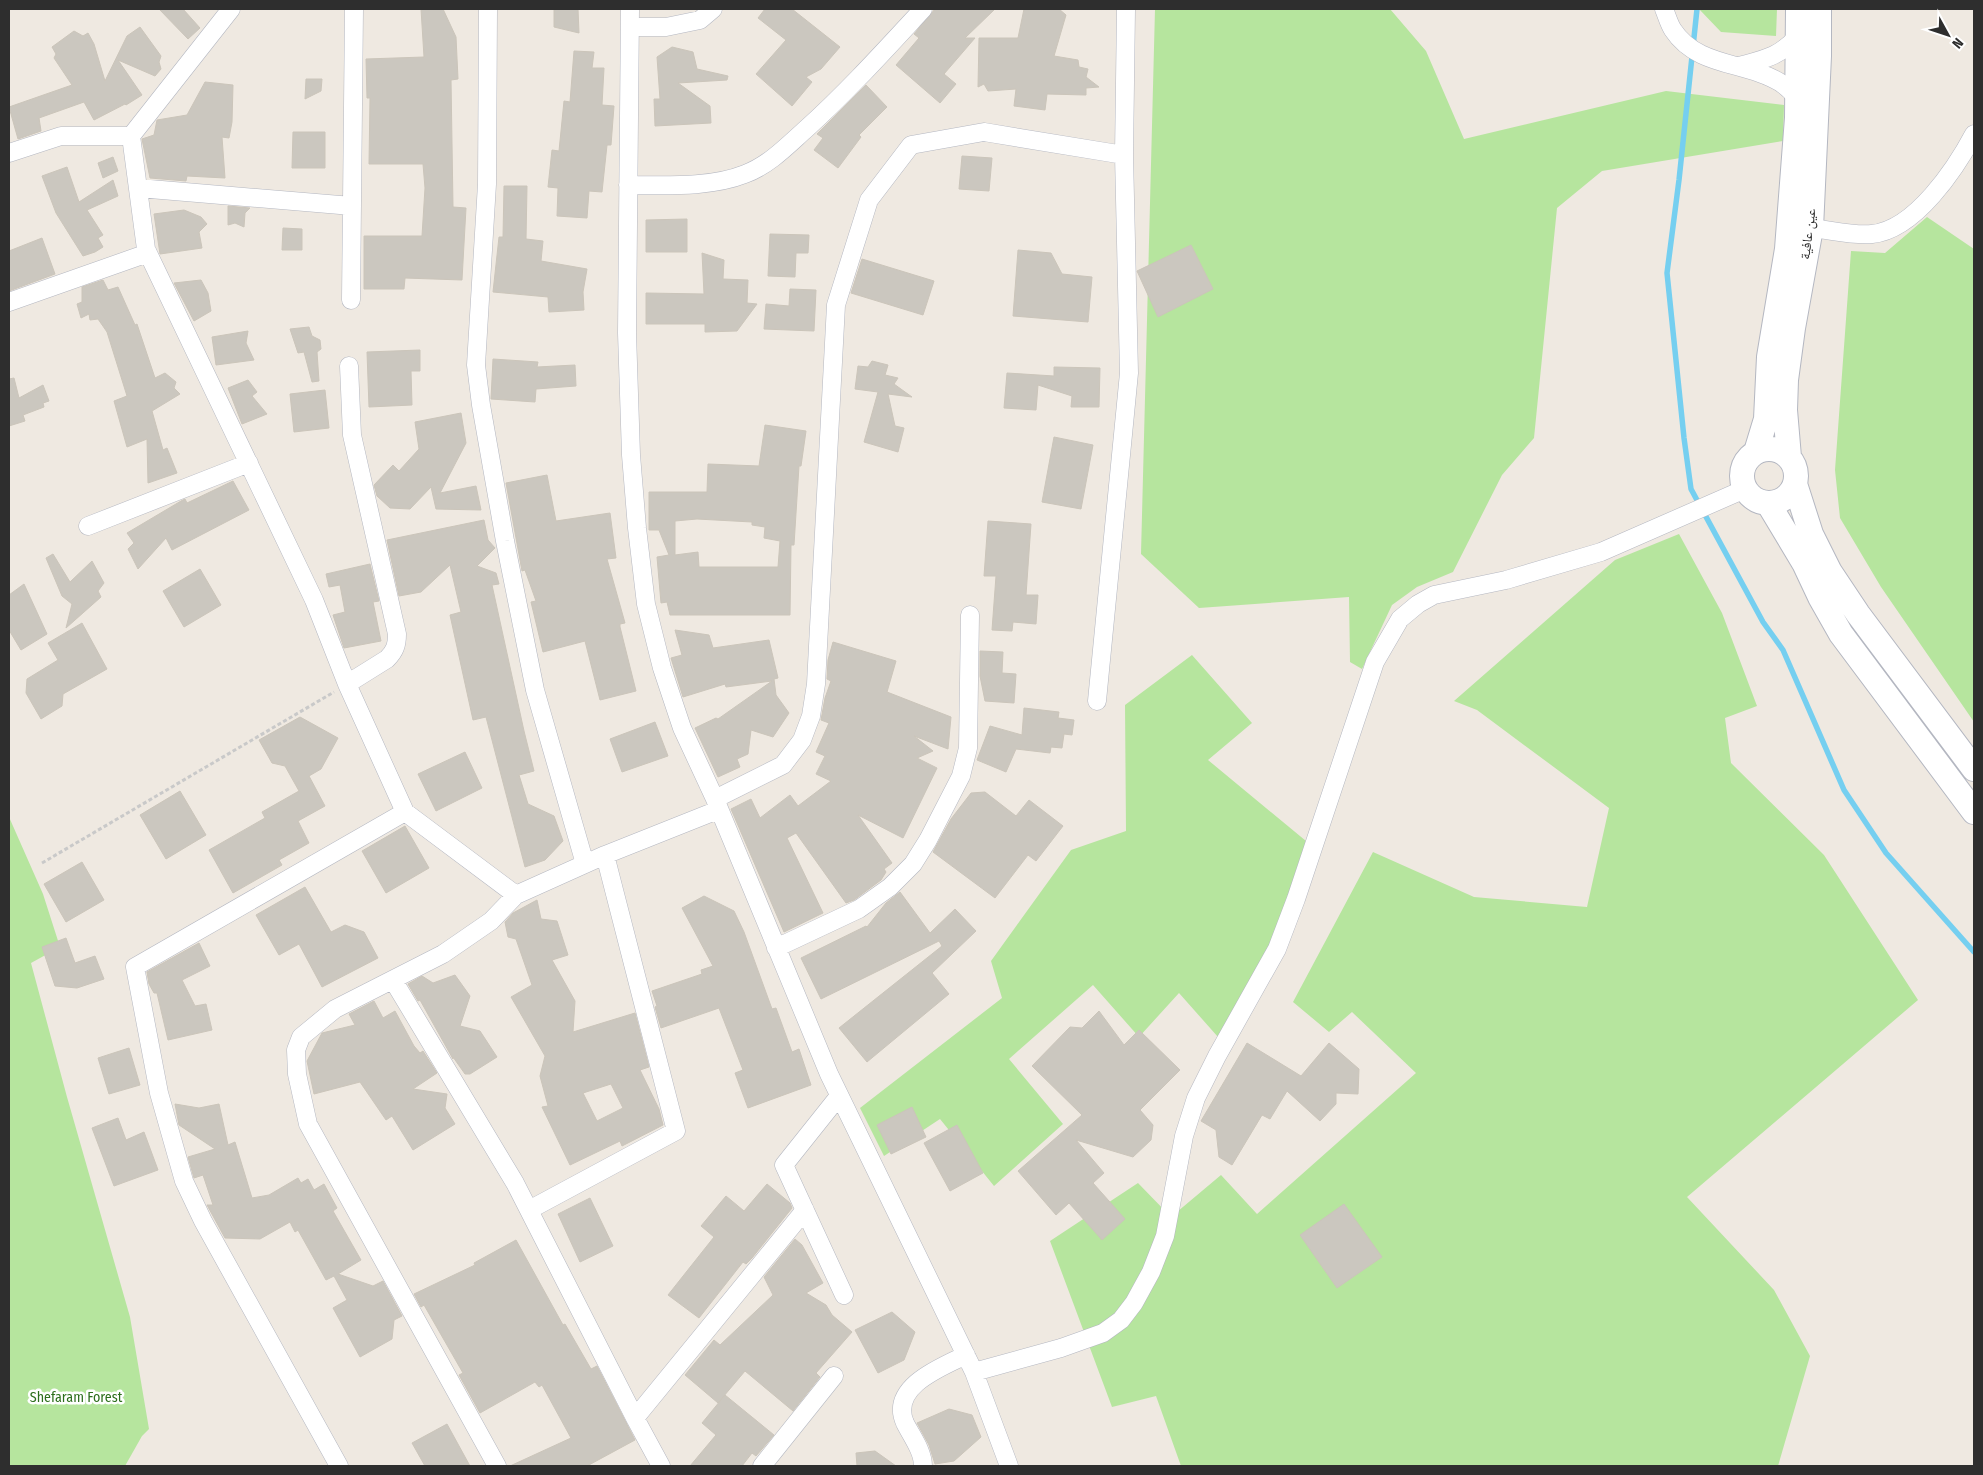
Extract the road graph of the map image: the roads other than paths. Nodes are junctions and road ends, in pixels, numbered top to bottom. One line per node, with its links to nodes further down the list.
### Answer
1 (231, 9): 16 (street)
2 (354, 9): 21 (street)
3 (488, 9): 42 (street)
4 (630, 9): 11 (street)
5 (714, 9): 11 (street)
6 (923, 9): 19 (street)
7 (1126, 9): 18 (street)
8 (1664, 9): 13 (street)
9 (1798, 9): 12 (main road, عين عافية)
10 (1819, 9): 22 (main road, عين عافية)
11 (630, 27): 19 (street)
12 (1798, 36): 13 (street); 14 (main road, عين عافية)
13 (1739, 66): 14 (street)
14 (1798, 99): 27 (main road, عين عافية)
15 (1974, 134): 22 (street)
16 (131, 136): 17 (street); 20 (street)
17 (9, 153)
18 (1124, 155): 36 (street); 38 (street)
19 (628, 185): 38 (street)
20 (138, 188): 21 (street); 23 (street)
21 (352, 206): 24 (street)
22 (1811, 228): 28 (main road, عين عافية)
23 (148, 254): 25 (street); 29 (street)
24 (351, 300)
25 (9, 302)
26 (349, 366): 35 (street)
27 (1756, 452): 28 (main road); 31 (main road)
28 (1789, 457): 30 (main road)
29 (249, 463): 33 (street); 35 (street)
30 (1795, 484): 32 (main road); 37 (main road)
31 (1745, 489): 32 (main road); 51 (street)
32 (1768, 503): 40 (main road)
33 (88, 526)
34 (970, 616): 44 (street)
35 (347, 684): 39 (street)
36 (1097, 702)
37 (1974, 769)
38 (717, 804): 41 (street); 44 (street)
39 (405, 812): 43 (street); 54 (street)
40 (1974, 812)
41 (605, 855): 42 (street); 47 (street)
42 (585, 864): 43 (street)
43 (516, 894): 45 (street)
44 (776, 948): 46 (street)
45 (393, 980): 47 (street); 55 (street)
46 (839, 1096): 48 (street); 50 (street)
47 (529, 1210): 53 (street)
48 (805, 1210): 49 (street); 53 (street)
49 (844, 1295)
50 (966, 1355): 51 (street); 58 (street)
51 (974, 1372): 59 (street)
52 (834, 1376): 57 (street)
53 (634, 1418): 56 (street)
54 (339, 1466)
55 (497, 1466)
56 (661, 1466)
57 (762, 1466)
58 (923, 1466)
59 (1009, 1466)

